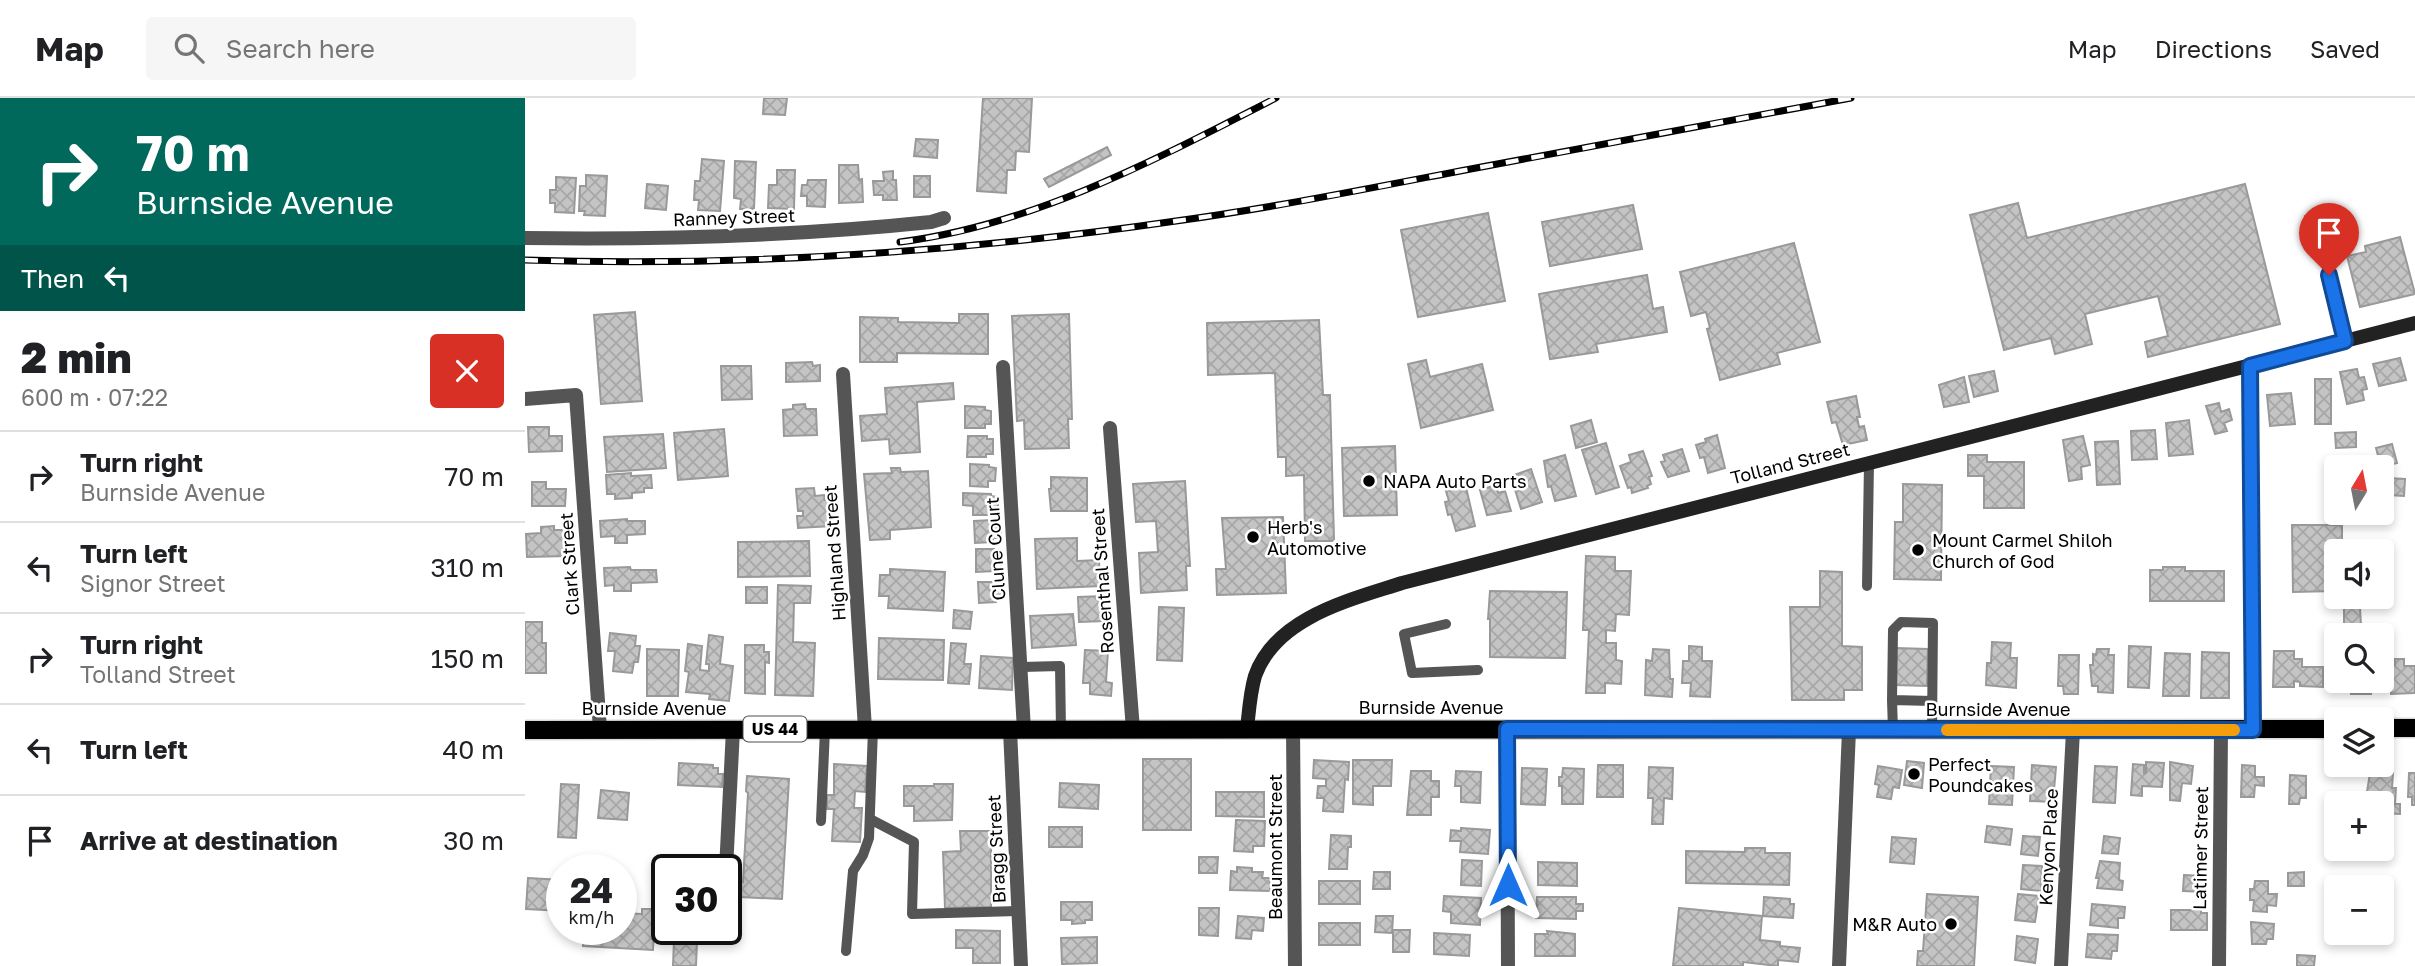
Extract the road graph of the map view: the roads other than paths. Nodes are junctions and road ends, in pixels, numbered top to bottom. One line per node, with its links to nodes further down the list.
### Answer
1 (944, 218): 2 (street, Ranney Street)
2 (525, 238)
3 (2323, 252): 5 (lane)
4 (2415, 323): 5 (main road, Tolland Street)
5 (2345, 341): 6 (main road, Tolland Street)
6 (2250, 366): 11 (main road, Tolland Street); 37 (street)
7 (1003, 367): 14 (street, Clune Court)
8 (843, 374): 24 (street, Highland Street)
9 (525, 399): 21 (street, Clark Street)
10 (1110, 428): 31 (street, Rosenthal Street)
11 (1869, 463): 12 (lane); 25 (main road, Tolland Street)
12 (1867, 586)
13 (1446, 624): 15 (lane)
14 (1022, 667): 29 (street, Clune Court); 30 (lane)
15 (1478, 670)
16 (1892, 700): 17 (lane); 17 (lane); 33 (lane)
17 (1932, 701): 34 (lane)
18 (1293, 728): 25 (main road, Burnside Avenue / US 44); 26 (main road, Burnside Avenue / US 44); 44 (street, Beaumont Street)
19 (2394, 728): 20 (main road)
20 (2415, 728)
21 (600, 729): 22 (main road, Burnside Avenue / US 44); 28 (main road, Burnside Avenue / US 44)
22 (733, 729): 23 (main road, Burnside Avenue / US 44); 40 (street)
23 (825, 729): 24 (main road, Burnside Avenue / US 44); 39 (lane)
24 (869, 729): 29 (main road, Burnside Avenue / US 44); 38 (lane)
25 (1247, 729): 31 (main road, Burnside Avenue / US 44)
26 (1507, 729): 32 (main road, Burnside Avenue / US 44); 45 (street)
27 (2324, 729): 37 (main road, Burnside Avenue / US 44)
28 (525, 730)
29 (1017, 730): 30 (main road, Burnside Avenue / US 44); 41 (street, Bragg Street)
30 (1061, 730): 31 (main road, Burnside Avenue / US 44)
31 (1133, 730)
32 (1849, 730): 33 (main road, Burnside Avenue / US 44); 46 (street)
33 (1893, 730): 34 (main road, Burnside Avenue / US 44)
34 (1932, 730): 35 (main road, Burnside Avenue / US 44)
35 (2073, 730): 36 (main road, Burnside Avenue / US 44); 47 (street, Kenyon Place)
36 (2221, 730): 37 (main road, Burnside Avenue / US 44); 48 (street, Latimer Street)
37 (2253, 730)
38 (870, 819): 41 (lane); 42 (lane)
39 (821, 821)
40 (727, 854)
41 (1018, 911): 43 (street, Bragg Street)
42 (846, 951)
43 (1020, 966)
44 (1295, 966)
45 (1508, 966)
46 (1839, 966)
47 (2061, 966)
48 (2218, 966)

